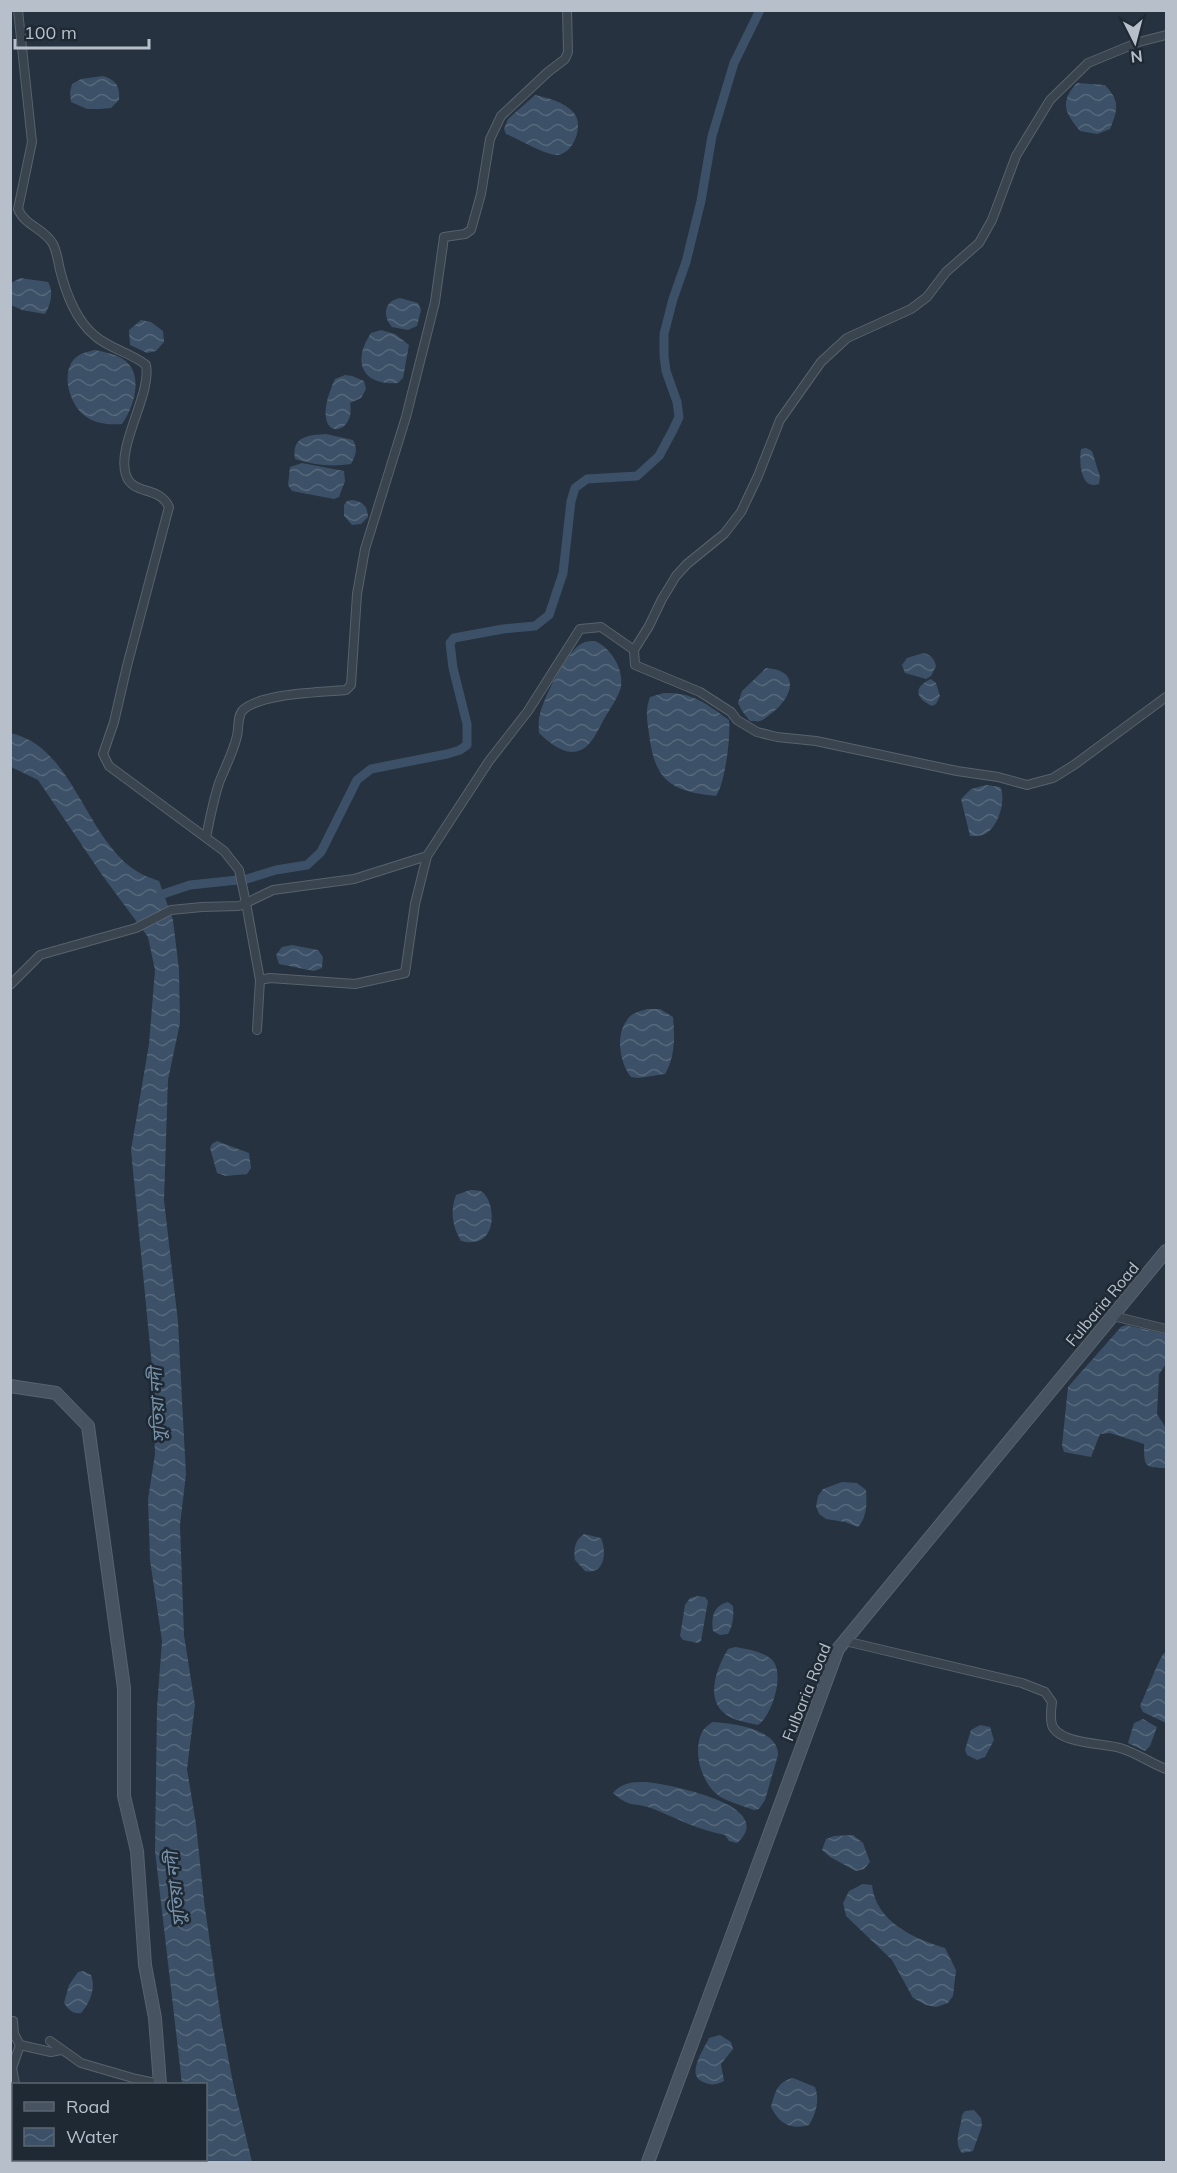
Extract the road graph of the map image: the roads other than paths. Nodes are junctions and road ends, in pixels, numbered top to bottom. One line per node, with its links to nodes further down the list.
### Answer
1 (18, 10): 6 (street)
2 (567, 10): 6 (street)
3 (1167, 34): 4 (street)
4 (634, 650): 5 (street); 7 (street)
5 (1167, 696)
6 (206, 837): 8 (street)
7 (428, 856): 8 (street); 9 (street)
8 (246, 903): 9 (street); 10 (street)
9 (260, 980): 11 (street)
10 (10, 985)
11 (257, 1030)
12 (1167, 1251): 13 (main road, Fulbaria Road)
13 (1113, 1316): 14 (street); 16 (main road, Fulbaria Road)
14 (1167, 1329)
15 (10, 1386): 24 (main road)
16 (845, 1641): 17 (street); 25 (main road, Fulbaria Road)
17 (1167, 1769)
18 (10, 2021): 20 (street)
19 (50, 2041): 21 (street)
20 (20, 2045): 21 (street); 22 (street)
21 (61, 2050): 23 (street)
22 (15, 2083)
23 (155, 2083)
24 (160, 2083)
25 (648, 2163)

